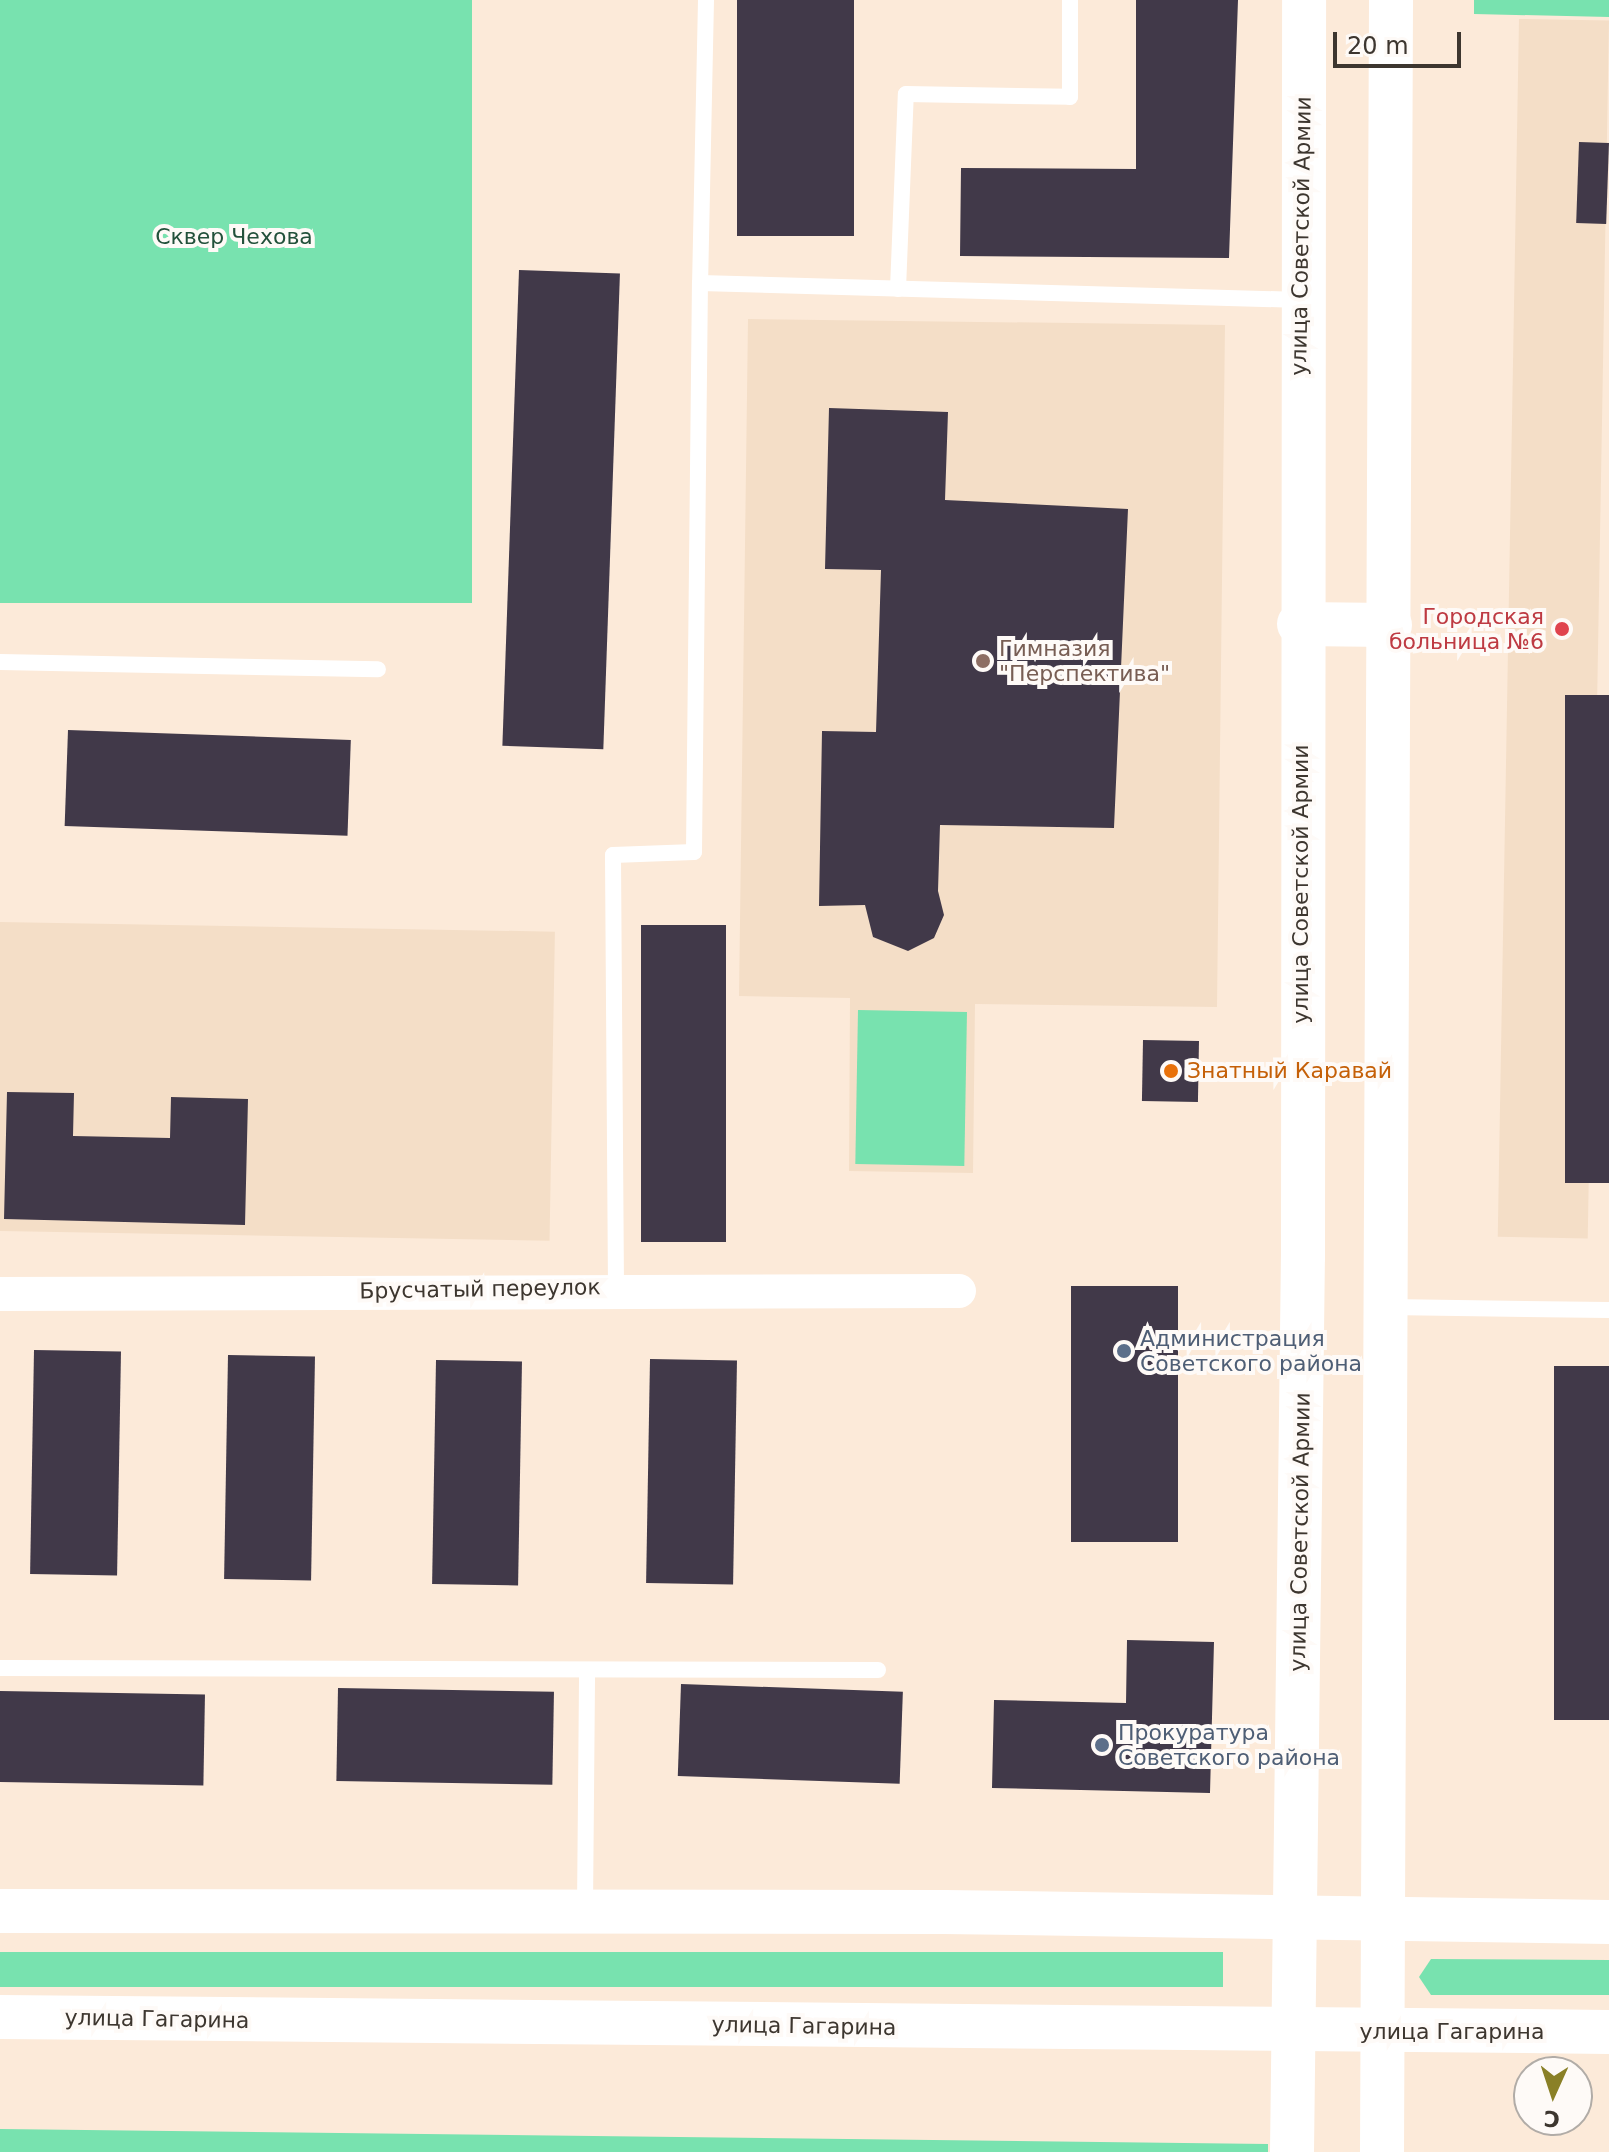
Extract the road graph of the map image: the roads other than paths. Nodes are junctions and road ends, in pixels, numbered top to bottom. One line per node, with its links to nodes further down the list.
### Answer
1 (706, 0): 5 (lane)
2 (1070, 0): 6 (lane)
3 (1304, 0): 7 (main road, улица Советской Армии)
4 (1391, 0): 9 (main road)
5 (700, 283): 6 (lane); 12 (lane)
6 (898, 289): 7 (lane)
7 (1300, 300): 8 (main road, улица Советской Армии)
8 (1299, 624): 9 (main road); 22 (main road, улица Советской Армии)
9 (1390, 625): 15 (main road)
10 (0, 662): 11 (lane)
11 (378, 669)
12 (616, 1288): 13 (street, Брусчатый переулок); 14 (street, Брусчатый переулок)
13 (959, 1291)
14 (0, 1294)
15 (1388, 1307): 16 (lane); 23 (main road)
16 (1609, 1310)
17 (0, 1668): 19 (lane)
18 (878, 1670): 19 (lane)
19 (587, 1671): 21 (lane)
20 (0, 1911): 21 (main road)
21 (585, 1911): 22 (main road)
22 (1295, 1916): 23 (main road); 27 (main road, улица Советской Армии)
23 (1383, 1917): 24 (main road); 26 (main road)
24 (1609, 1922)
25 (0, 2017): 27 (main road, улица Гагарина)
26 (1382, 2031): 27 (main road, улица Гагарина); 28 (main road, улица Гагарина); 30 (main road)
27 (1292, 2032): 29 (main road, улица Советской Армии)
28 (1609, 2032)
29 (1292, 2152)
30 (1382, 2152)

